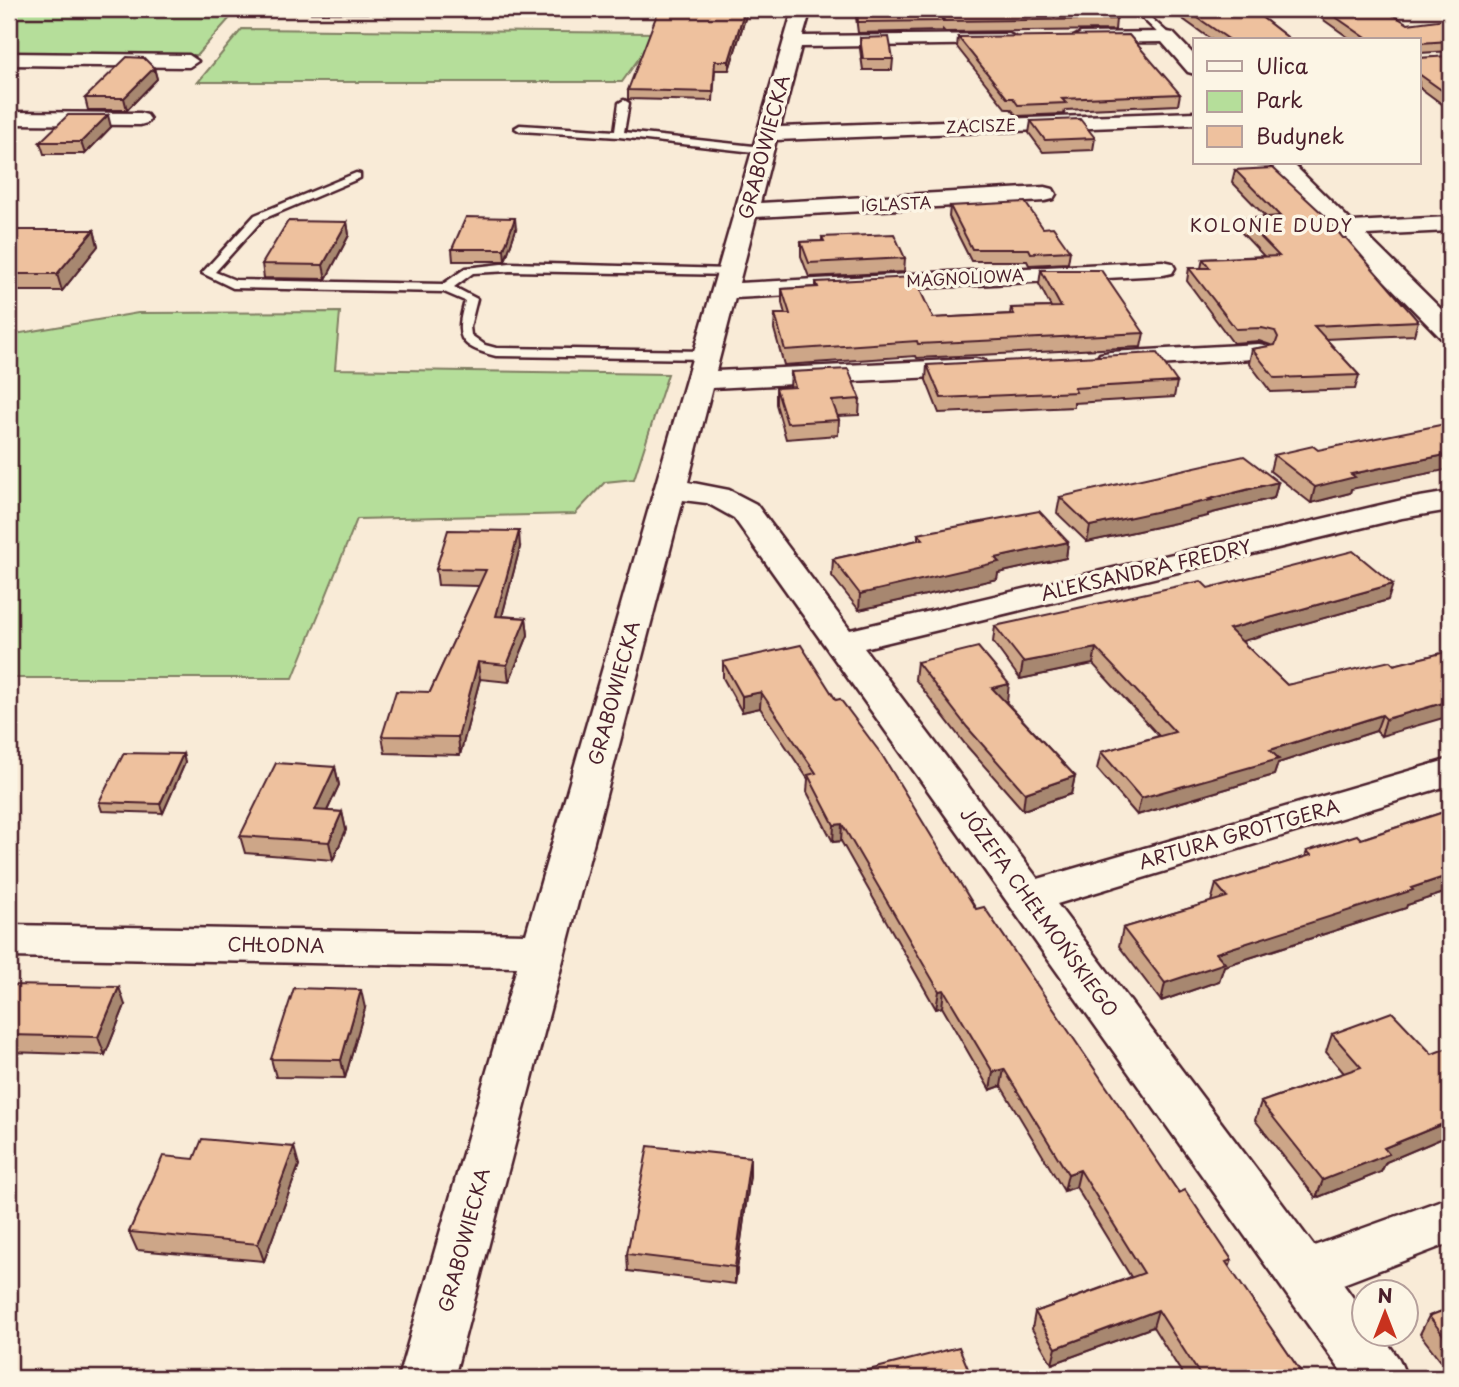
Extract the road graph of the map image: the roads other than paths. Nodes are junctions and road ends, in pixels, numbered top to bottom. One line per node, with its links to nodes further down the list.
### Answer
1 (1138, 9): 5 (lane)
2 (798, 26): 4 (street); 15 (street, GRABOWIECKA)
3 (1060, 38): 5 (street)
4 (1033, 39)
5 (1169, 40): 8 (street)
6 (9, 59): 7 (street)
7 (189, 61)
8 (1193, 66)
9 (624, 103): 14 (lane)
10 (9, 118): 12 (street)
11 (1193, 118): 15 (street, ZACISZE)
12 (140, 119)
13 (520, 128): 14 (lane)
14 (619, 134): 15 (lane)
15 (766, 142): 19 (street, GRABOWIECKA)
16 (1281, 164): 21 (street)
17 (356, 176): 24 (lane)
18 (1045, 194): 19 (street, IGLASTA)
19 (747, 211): 23 (street, GRABOWIECKA)
20 (1450, 224): 21 (street)
21 (1345, 229): 25 (street)
22 (1163, 268): 23 (street, MAGNOLIOWA)
23 (727, 282): 24 (lane); 29 (street, GRABOWIECKA)
24 (446, 288): 29 (lane)
25 (1450, 332)
26 (1259, 352): 27 (street)
27 (1078, 362)
28 (994, 366): 29 (street)
29 (704, 368): 30 (street, GRABOWIECKA)
30 (670, 490): 32 (street, JÓZEFA CHEŁMOŃSKIEGO); 36 (street, GRABOWIECKA)
31 (1450, 501): 32 (street, ALEKSANDRA FREDRY)
32 (843, 642): 34 (street, JÓZEFA CHEŁMOŃSKIEGO)
33 (1450, 772): 34 (street, ARTURA GROTTGERA)
34 (1028, 897): 38 (street, JÓZEFA CHEŁMOŃSKIEGO)
35 (9, 941): 36 (street, CHŁODNA)
36 (543, 952): 39 (street, GRABOWIECKA)
37 (1450, 1220): 38 (street)
38 (1303, 1275): 40 (street, JÓZEFA CHEŁMOŃSKIEGO)
39 (426, 1378)
40 (1379, 1378)

